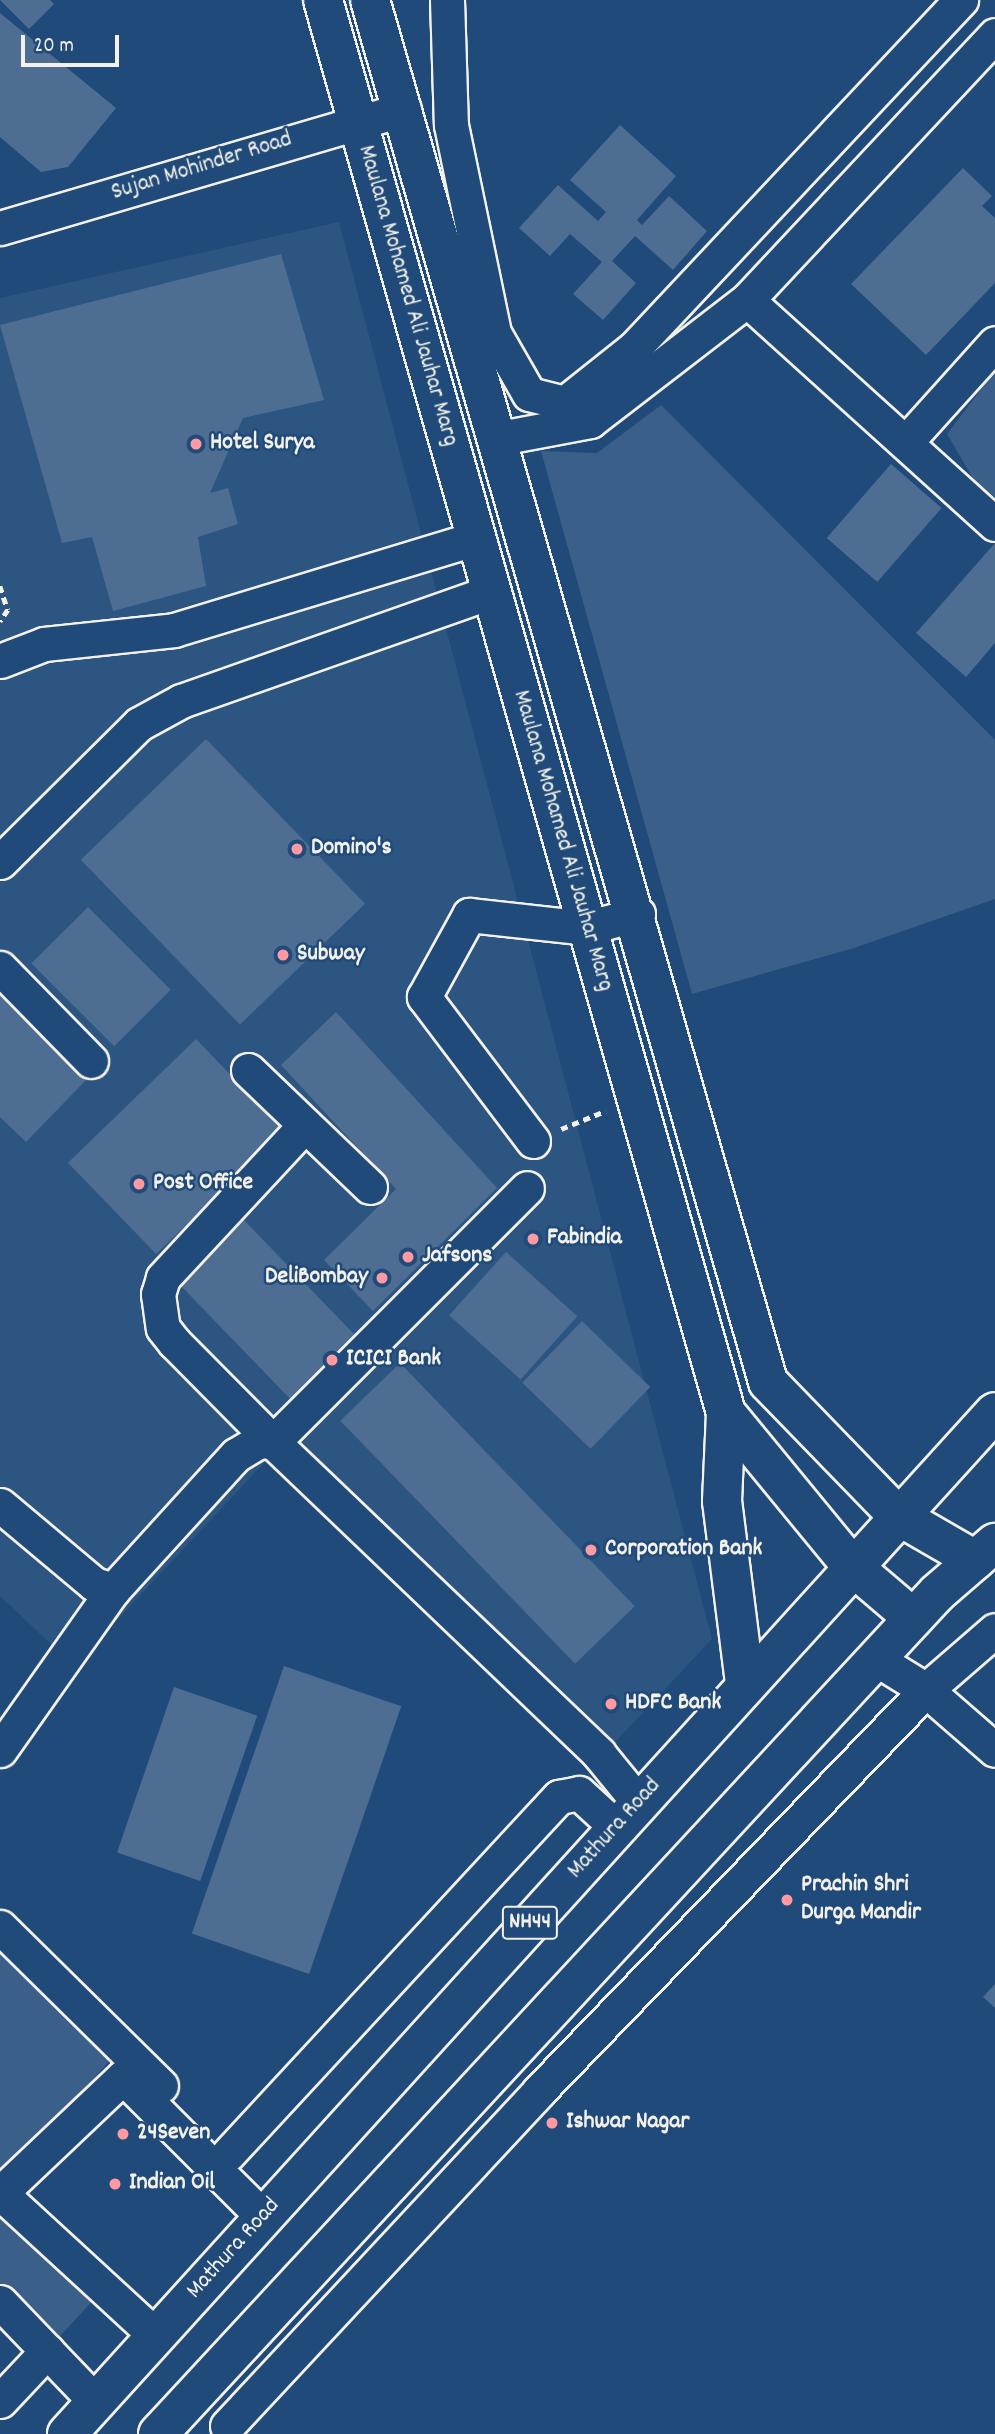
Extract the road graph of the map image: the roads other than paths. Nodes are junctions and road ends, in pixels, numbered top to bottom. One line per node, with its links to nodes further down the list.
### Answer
1 (323, 0): 7 (main road, Maulana Mohamed Ali Jauhar Marg)
2 (370, 0): 6 (main road, Maulana Mohamed Ali Jauhar Marg)
3 (447, 0): 4 (street)
4 (961, 0)
5 (995, 36): 9 (street)
6 (404, 109): 7 (street, Sujan Mohinder Road); 11 (main road, Maulana Mohamed Ali Jauhar Marg)
7 (358, 121): 8 (street, Sujan Mohinder Road); 14 (main road, Maulana Mohamed Ali Jauhar Marg)
8 (3, 223)
9 (747, 300): 11 (street); 12 (street)
10 (995, 343): 12 (street)
11 (500, 438): 18 (main road, Maulana Mohamed Ali Jauhar Marg)
12 (906, 442): 13 (street)
13 (995, 524)
14 (476, 538): 15 (main road, Maulana Mohamed Ali Jauhar Marg); 16 (street)
15 (491, 592): 17 (street); 19 (main road, Maulana Mohamed Ali Jauhar Marg)
16 (0, 661)
17 (0, 862)
18 (638, 914): 19 (street); 31 (main road, Maulana Mohamed Ali Jauhar Marg)
19 (586, 928): 24 (street); 28 (main road, Maulana Mohamed Ali Jauhar Marg)
20 (0, 968): 21 (street)
21 (92, 1061)
22 (248, 1070): 23 (street)
23 (305, 1125): 25 (street); 29 (street)
24 (533, 1141)
25 (370, 1187)
26 (527, 1188): 29 (street)
27 (995, 1412): 31 (main road, Mathura Road / NH44)
28 (726, 1413): 33 (main road, Maulana Mohamed Ali Jauhar Marg); 38 (main road)
29 (274, 1442): 34 (street); 42 (street)
30 (0, 1505): 34 (street)
31 (897, 1515): 32 (main road, Maulana Mohamed Ali Jauhar Marg); 33 (main road, Mathura Road / NH44)
32 (985, 1552): 35 (main road)
33 (851, 1565): 35 (main road, Maulana Mohamed Ali Jauhar Marg); 38 (main road, Mathura Road / NH44)
34 (113, 1590): 40 (street)
35 (914, 1618): 37 (main road)
36 (995, 1630): 39 (street)
37 (876, 1659): 39 (street); 49 (main road)
38 (745, 1683): 42 (main road, Mathura Road / NH44)
39 (926, 1690): 41 (street); 52 (street)
40 (0, 1750)
41 (995, 1750)
42 (628, 1815): 44 (street); 45 (main road, Mathura Road / NH44)
43 (0, 1927): 44 (street)
44 (228, 2154): 45 (street)
45 (271, 2208): 47 (main road, Mathura Road / NH44); 47 (street)
46 (0, 2302): 48 (street)
47 (156, 2336): 51 (main road, Mathura Road / NH44)
48 (47, 2351): 50 (street); 51 (street)
49 (195, 2395): 52 (street); 54 (main road)
50 (0, 2400)
51 (96, 2402): 53 (main road, Mathura Road / NH44)
52 (231, 2430)
53 (66, 2434)
54 (158, 2434)

